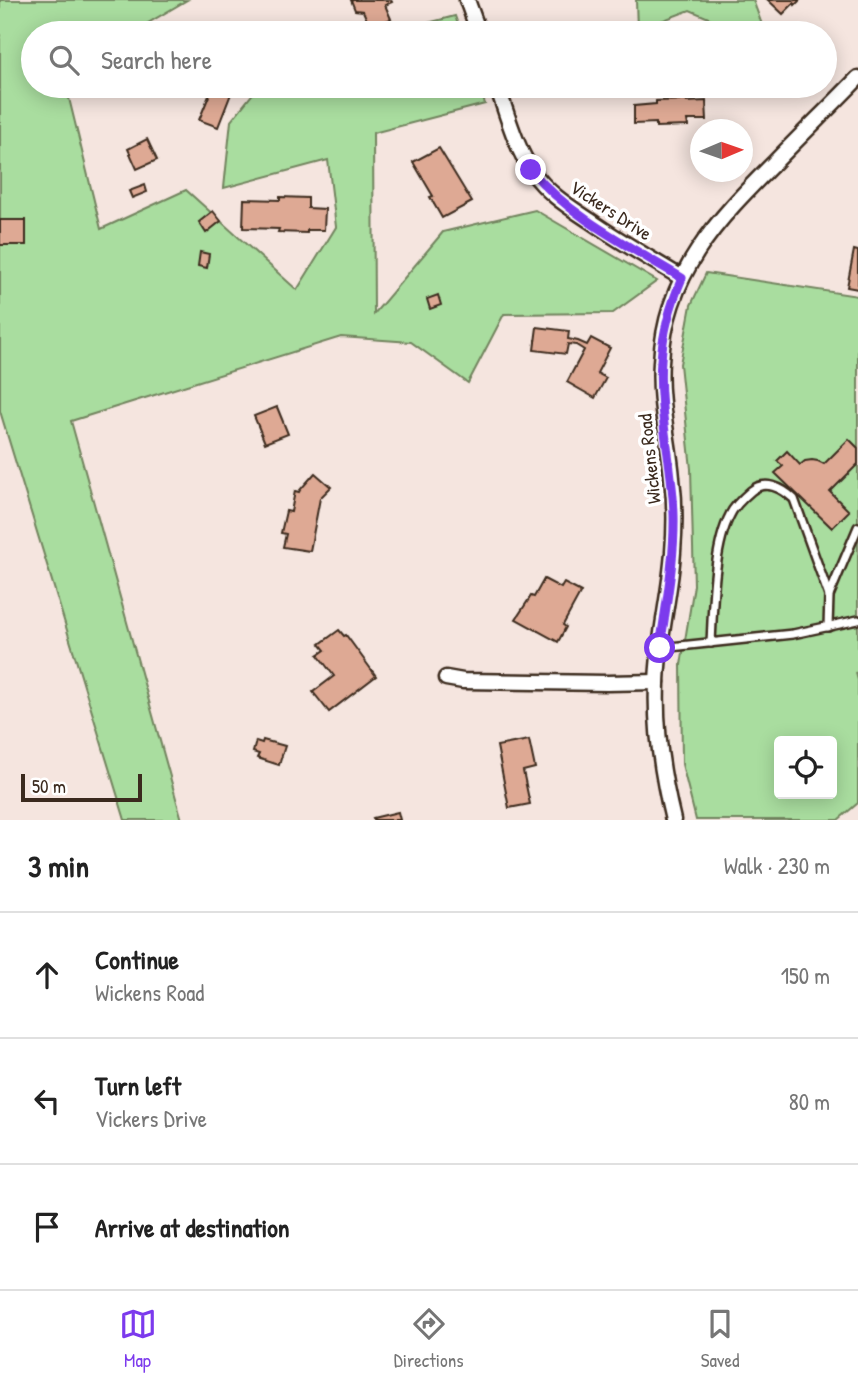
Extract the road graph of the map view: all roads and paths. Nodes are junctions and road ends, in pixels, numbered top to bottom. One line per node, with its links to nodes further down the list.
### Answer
1 (467, 0): 2 (street)
2 (475, 21)
3 (858, 78): 5 (street, Wickens Road)
4 (501, 98): 5 (street, Vickers Drive)
5 (682, 278): 11 (street, Wickens Road)
6 (858, 527): 7 (lane)
7 (829, 596): 9 (lane); 10 (lane)
8 (858, 620): 9 (lane)
9 (828, 627): 10 (lane)
10 (711, 643): 11 (lane)
11 (660, 648): 13 (street, Wickens Road)
12 (446, 678): 13 (street)
13 (657, 682): 14 (street, Wickens Road)
14 (673, 820)

